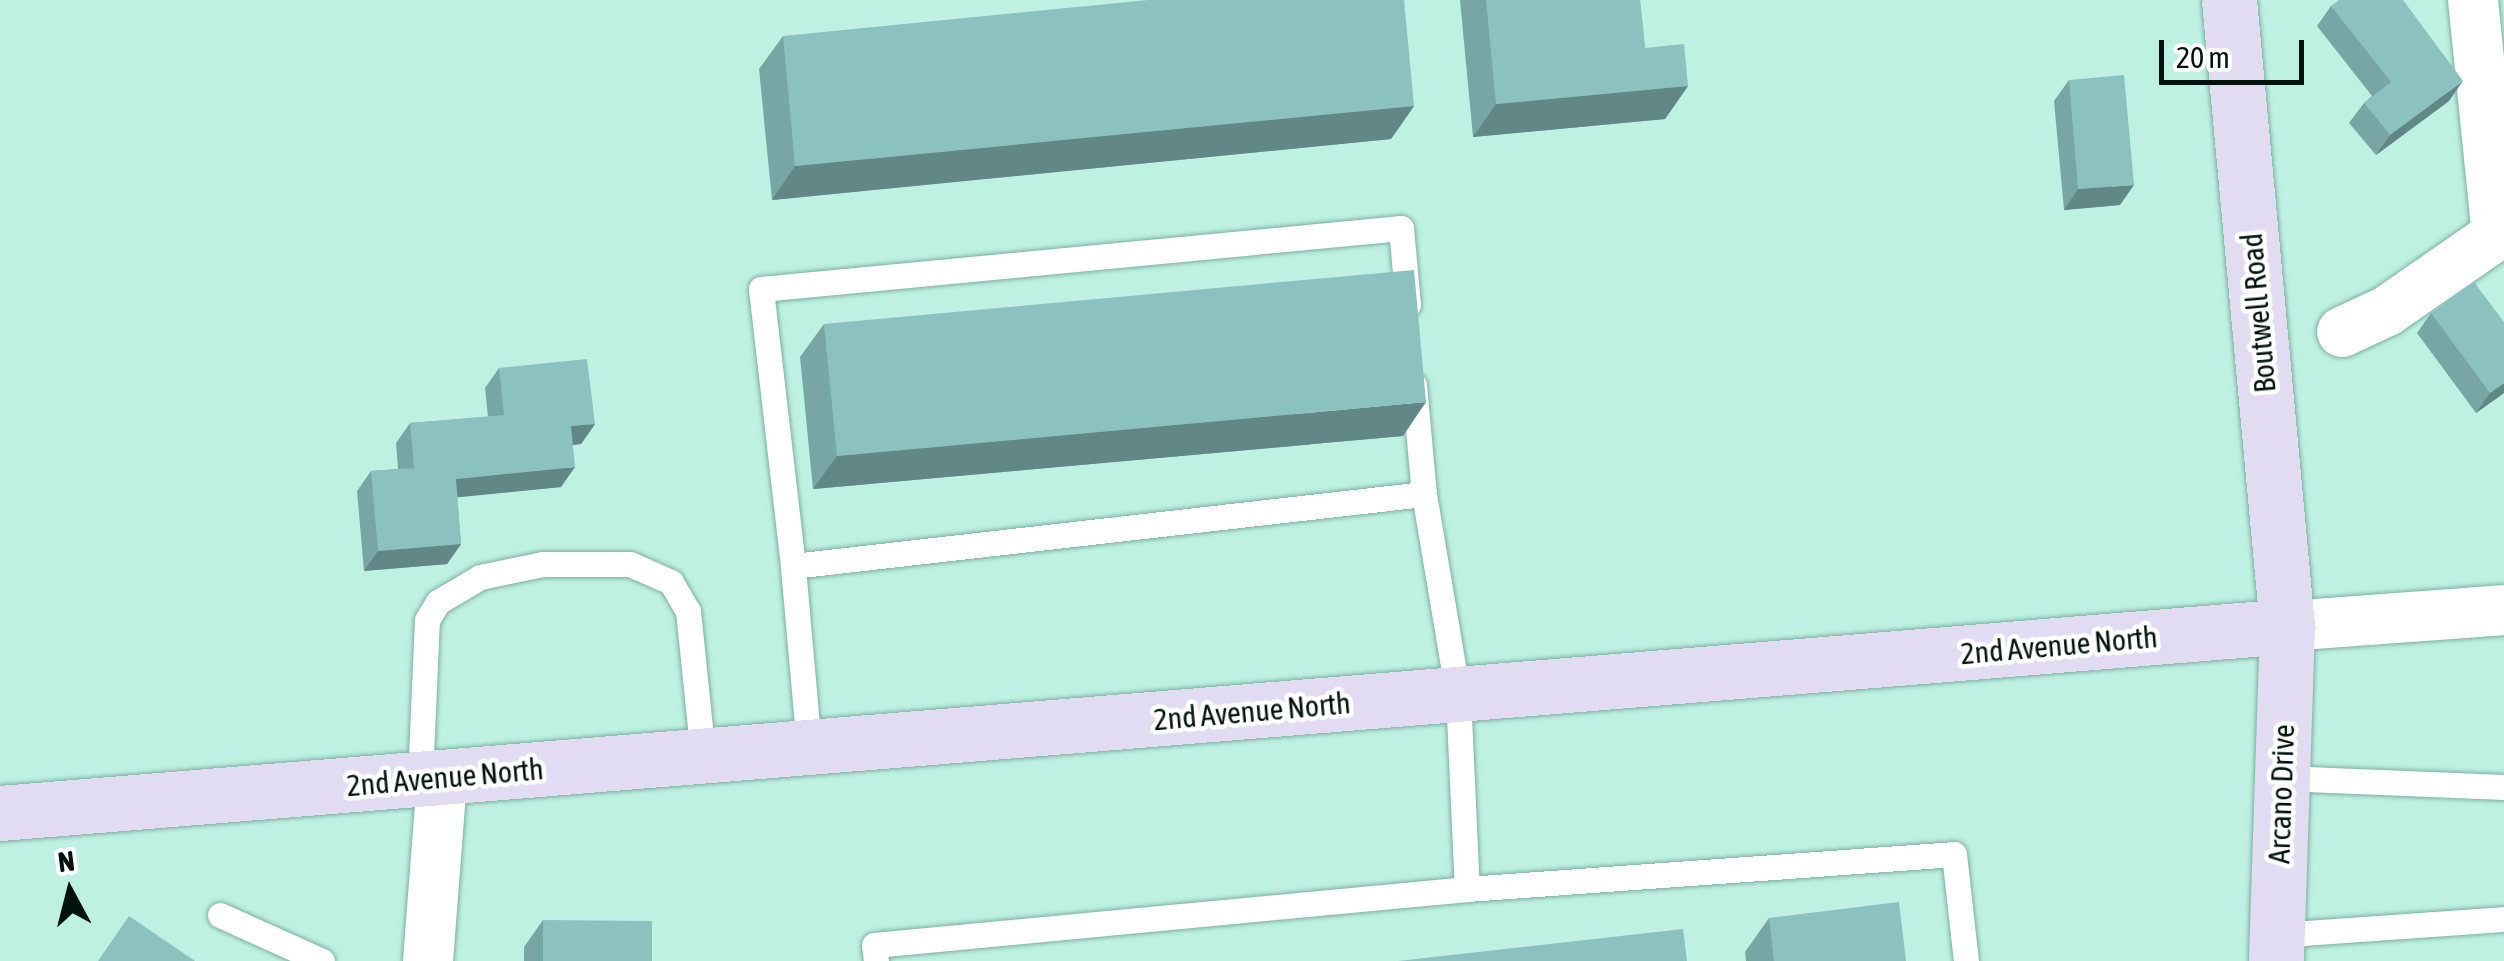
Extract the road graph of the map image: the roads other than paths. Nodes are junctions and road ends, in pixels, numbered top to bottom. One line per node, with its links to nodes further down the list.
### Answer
1 (2229, 0): 10 (street, Boutwell Road)
2 (2473, 0): 3 (street)
3 (2500, 233): 5 (street)
4 (1409, 323): 8 (lane)
5 (2342, 332)
6 (1412, 361): 7 (lane)
7 (1424, 494): 8 (lane); 11 (lane)
8 (793, 566): 12 (lane)
9 (2504, 610): 10 (street, 2nd Avenue North)
10 (2287, 626): 11 (street, 2nd Avenue North); 15 (street, Arcano Drive)
11 (1458, 694): 12 (street, 2nd Avenue North); 18 (lane)
12 (809, 747): 13 (street, 2nd Avenue North)
13 (703, 756): 14 (street, 2nd Avenue North); 14 (lane)
14 (431, 778): 17 (street, 2nd Avenue North); 23 (street)
15 (2282, 778): 16 (lane); 21 (street, Arcano Drive)
16 (2504, 787)
17 (0, 813)
18 (1467, 889): 24 (lane); 25 (lane)
19 (220, 915): 22 (lane)
20 (2504, 919): 21 (lane)
21 (2276, 948)
22 (322, 961)
23 (428, 961)
24 (876, 961)
25 (1966, 961)

